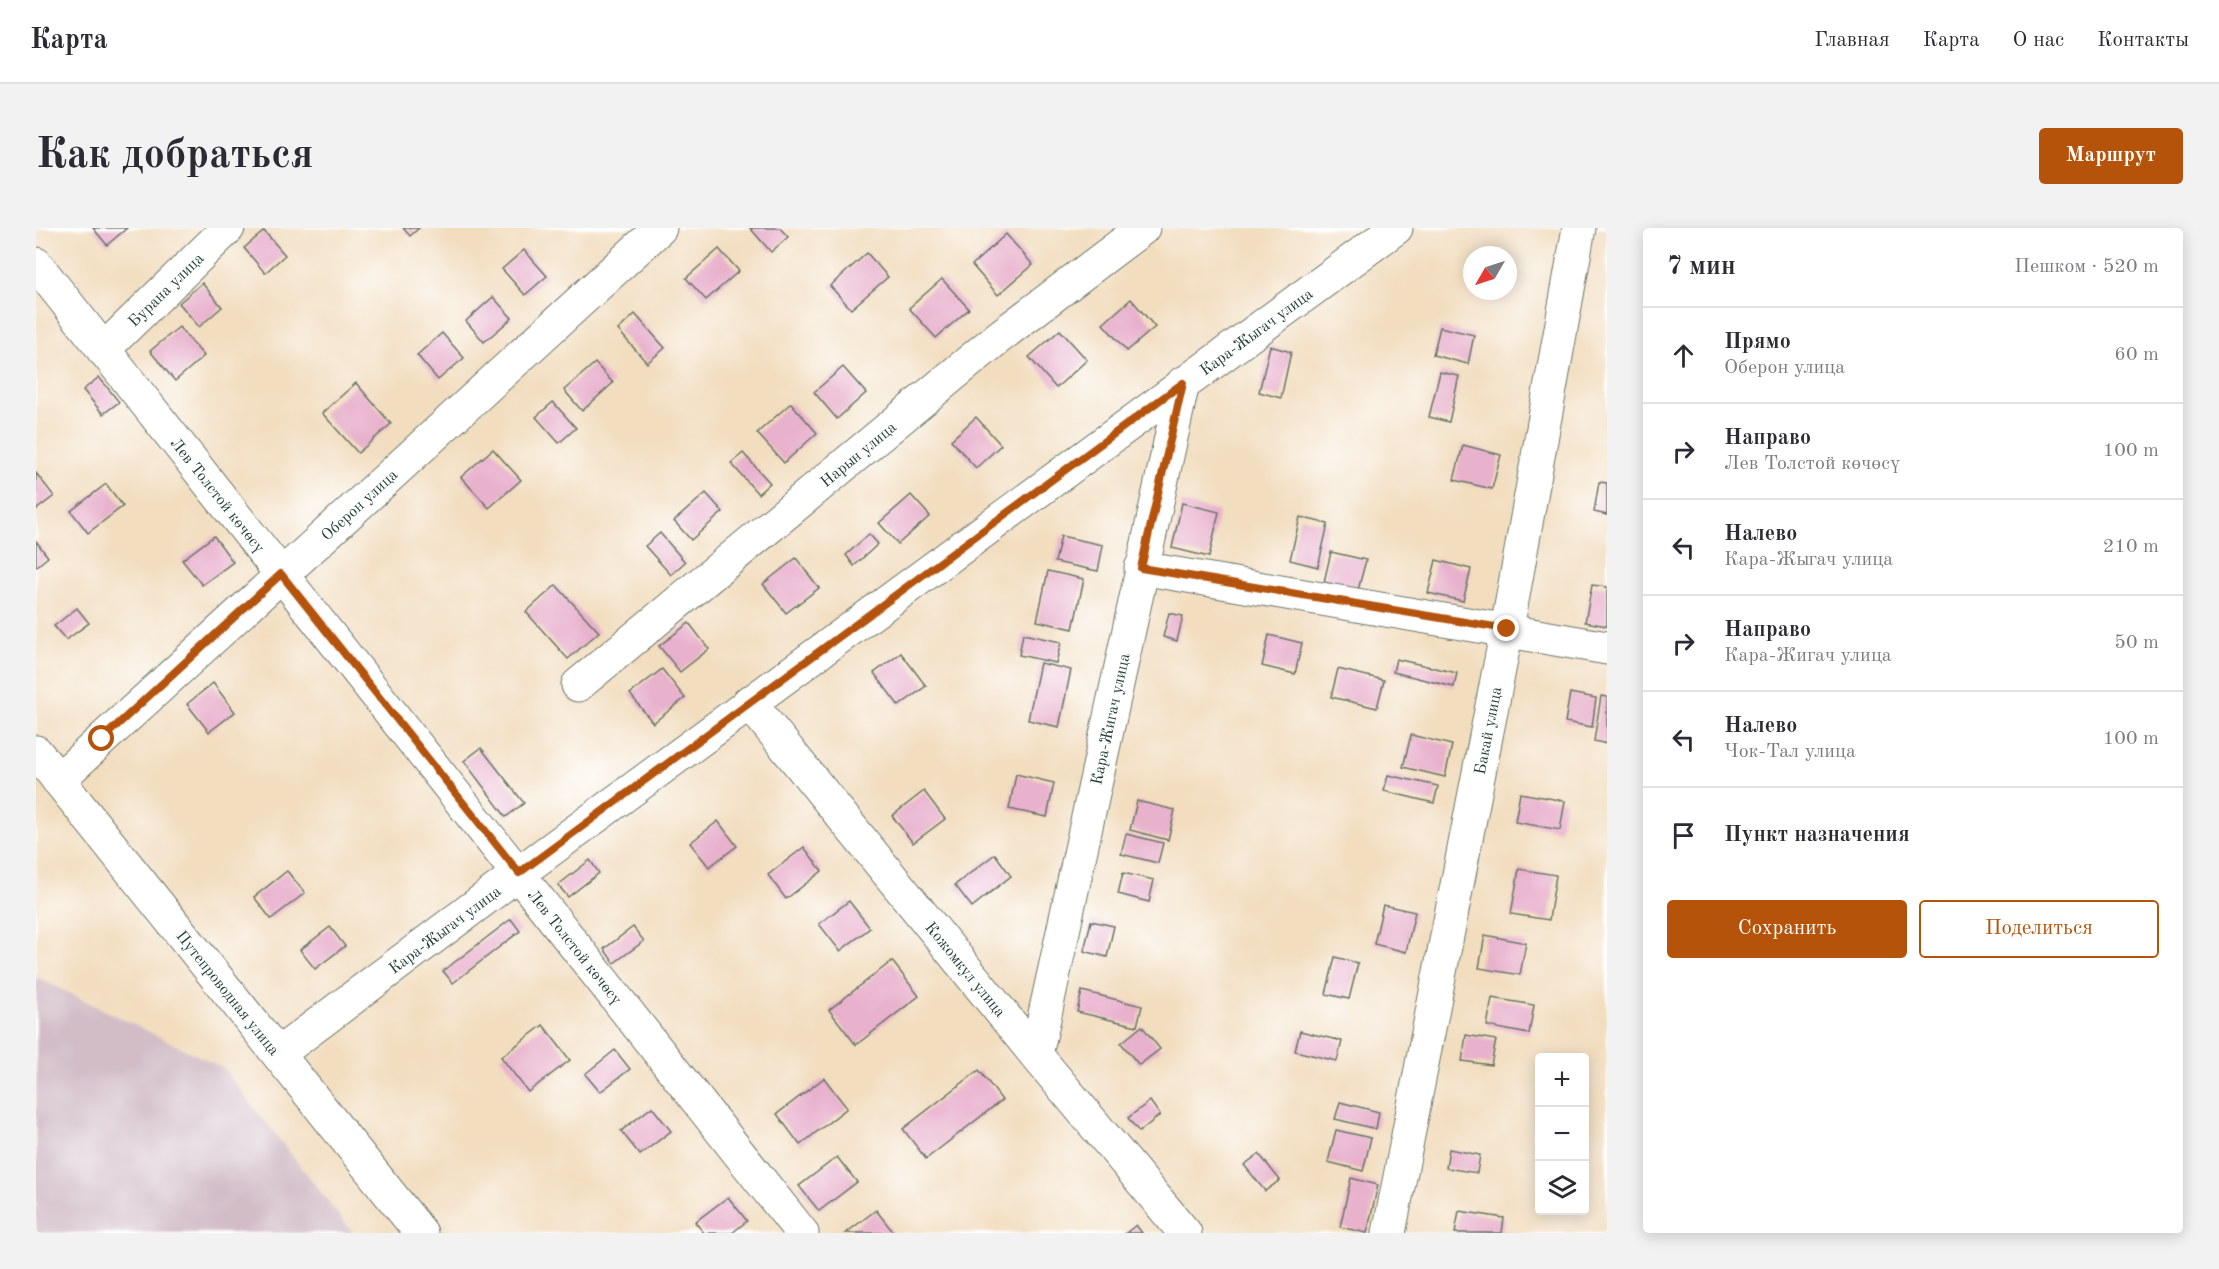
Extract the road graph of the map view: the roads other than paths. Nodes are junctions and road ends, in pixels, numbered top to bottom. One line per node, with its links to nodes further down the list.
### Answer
1 (228, 228): 7 (street, Бурана улица)
2 (660, 228): 10 (street, Оберон улица)
3 (1143, 228): 13 (street, Нарын улица)
4 (1396, 228): 8 (street, Кара-Жыгач улица)
5 (1579, 228): 11 (street, Бакай улица)
6 (36, 264): 7 (street, Лев Толстой көчөсү)
7 (103, 350): 10 (street, Лев Толстой көчөсү)
8 (1183, 383): 9 (street, Кара-Жигач улица); 14 (street, Кара-Жыгач улица)
9 (1141, 568): 11 (street); 19 (street, Кара-Жигач улица)
10 (281, 574): 16 (street, Оберон улица); 17 (street, Лев Толстой көчөсү)
11 (1507, 629): 12 (street); 23 (street, Бакай улица)
12 (1607, 648)
13 (578, 685)
14 (749, 702): 17 (street, Кара-Жыгач улица); 19 (street, Кожомкул улица)
15 (36, 752): 16 (street, Путепроводная улица)
16 (58, 780): 18 (street, Путепроводная улица)
17 (519, 873): 18 (street, Кара-Жыгач улица); 21 (street, Лев Толстой көчөсү)
18 (278, 1054): 20 (street, Путепроводная улица)
19 (1036, 1055): 22 (street, Кожомкул улица)
20 (421, 1233)
21 (802, 1233)
22 (1185, 1233)
23 (1389, 1233)

